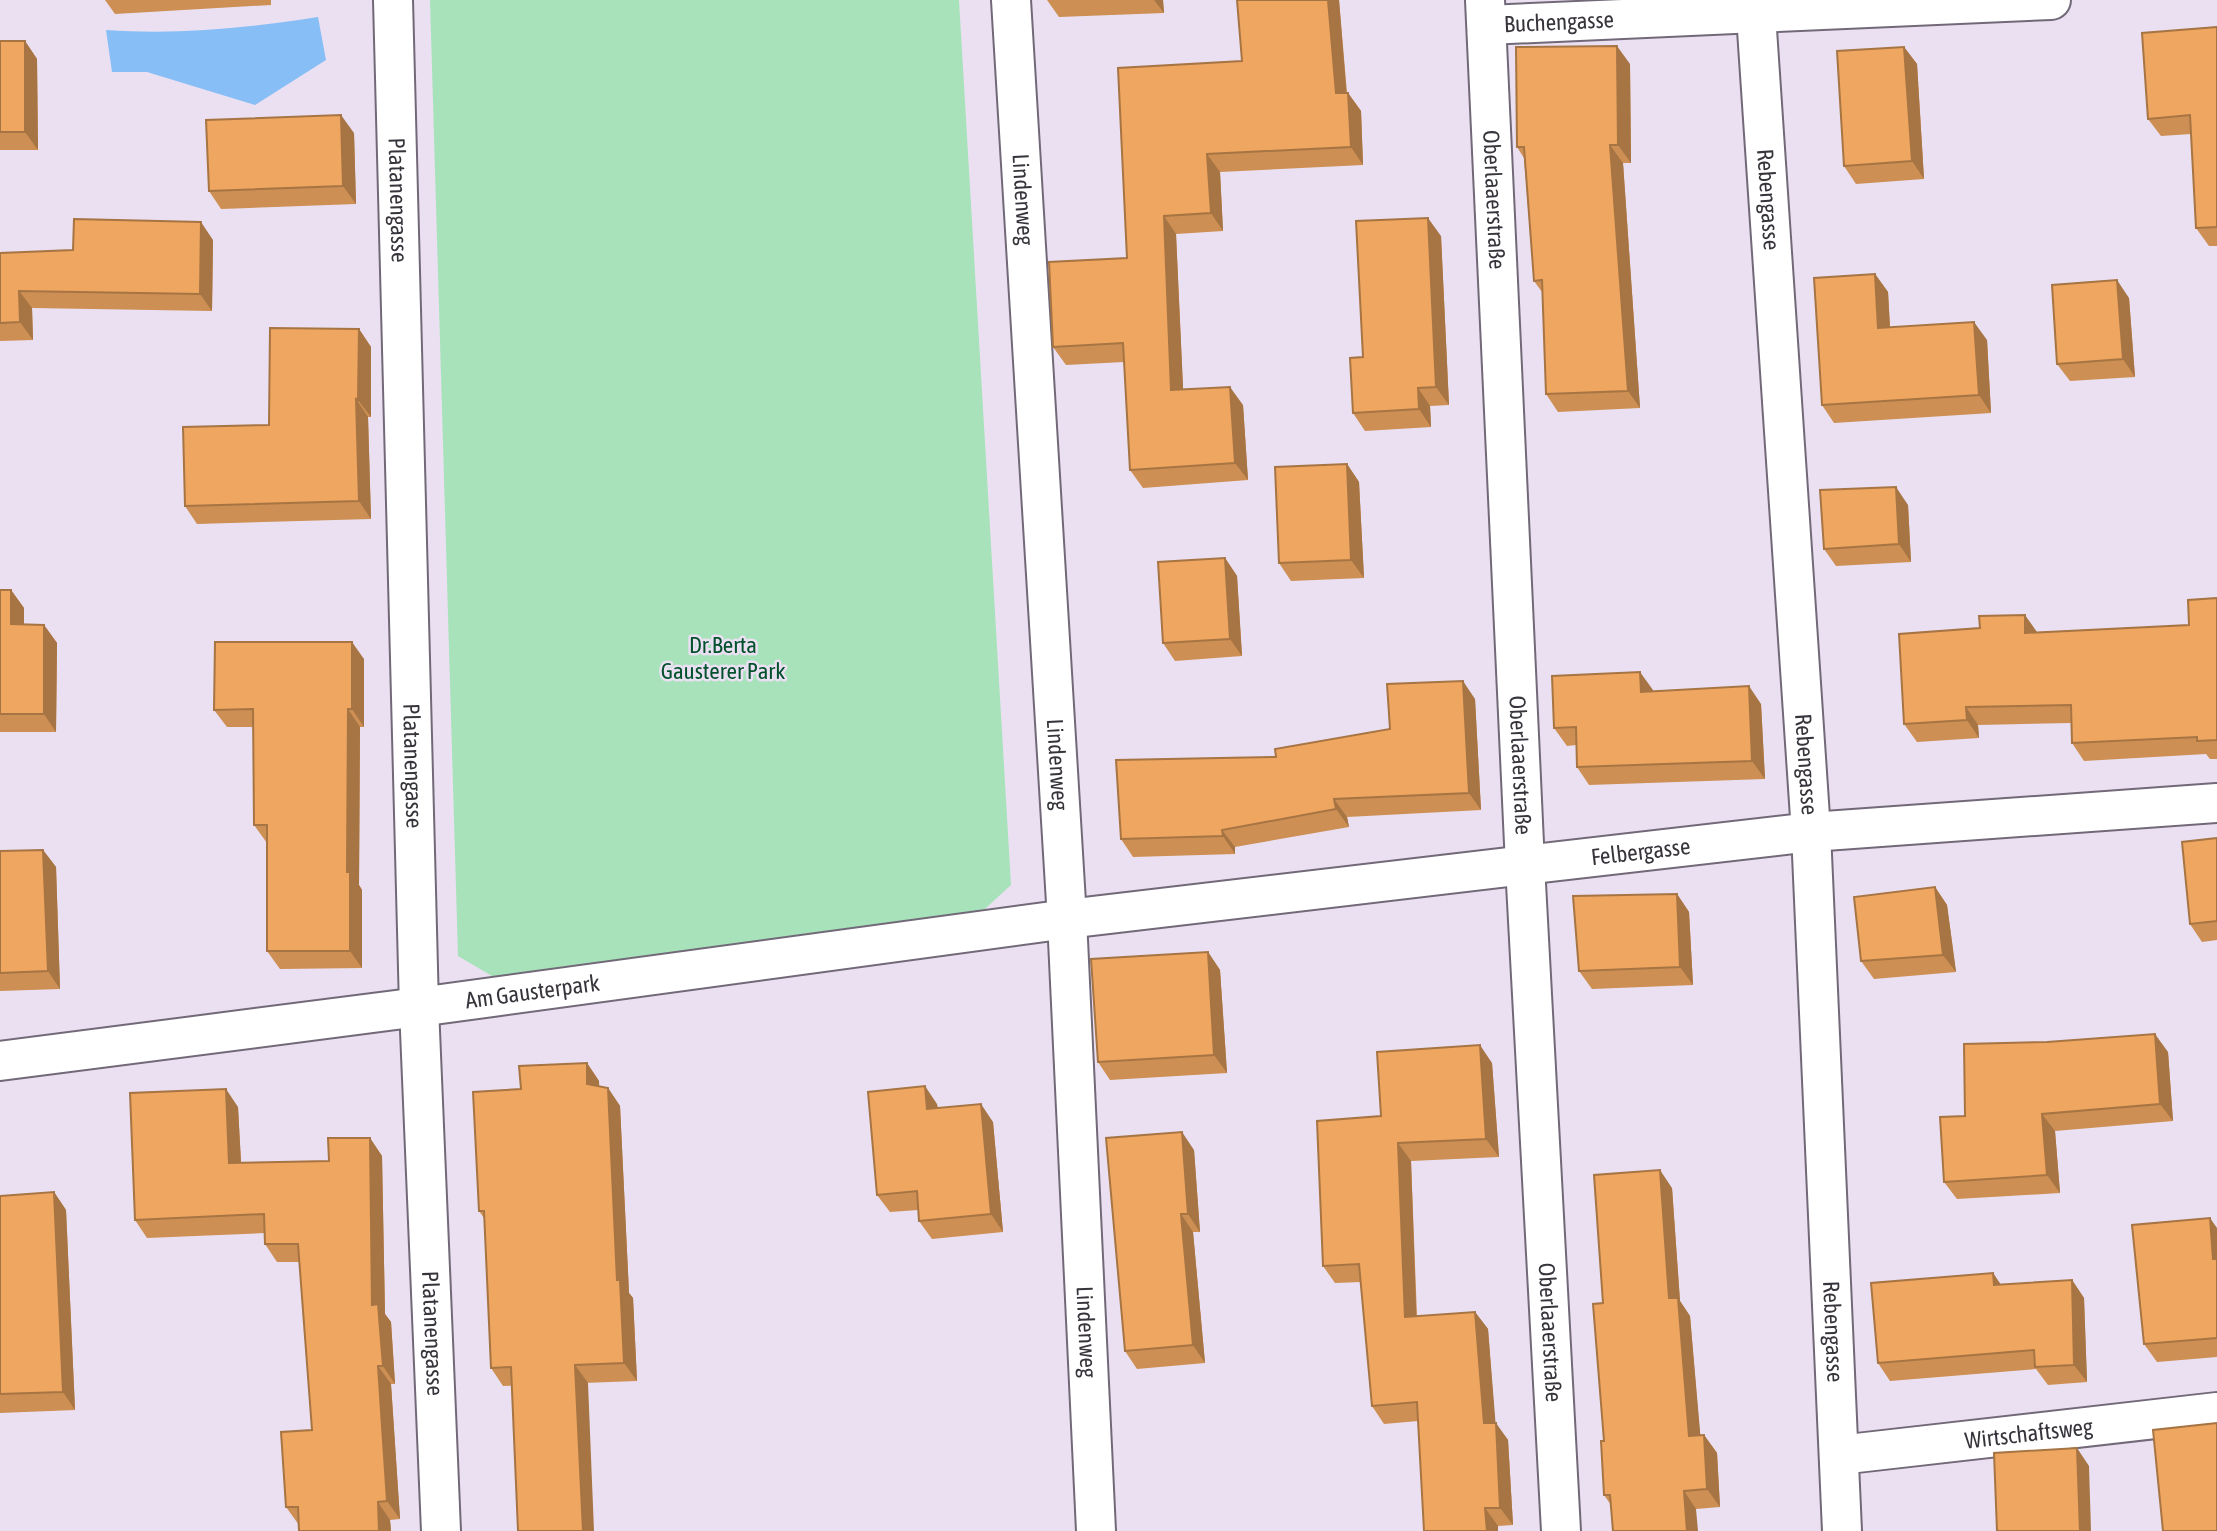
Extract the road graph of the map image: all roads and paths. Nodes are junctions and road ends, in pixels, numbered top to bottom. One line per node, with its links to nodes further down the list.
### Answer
1 (393, 0): 10 (street, Platanengasse)
2 (1011, 0): 9 (street, Lindenweg)
3 (2051, 0): 4 (street, Buchengasse)
4 (1755, 7): 5 (street, Buchengasse); 7 (street, Rebengasse)
5 (1486, 13): 8 (street, Oberlaaerstraße)
6 (2217, 803): 7 (street, Felbergasse)
7 (1811, 832): 8 (street, Felbergasse); 13 (street, Rebengasse)
8 (1525, 865): 9 (street, Felbergasse); 16 (street, Oberlaaerstraße)
9 (1067, 919): 10 (street, Am Gausterpark); 15 (street, Lindenweg)
10 (419, 1007): 11 (street, Am Gausterpark); 14 (street, Platanengasse)
11 (0, 1061)
12 (2217, 1412): 13 (street, Wirtschaftsweg)
13 (1839, 1455): 17 (street, Rebengasse)
14 (441, 1531)
15 (1096, 1531)
16 (1561, 1531)
17 (1842, 1531)

